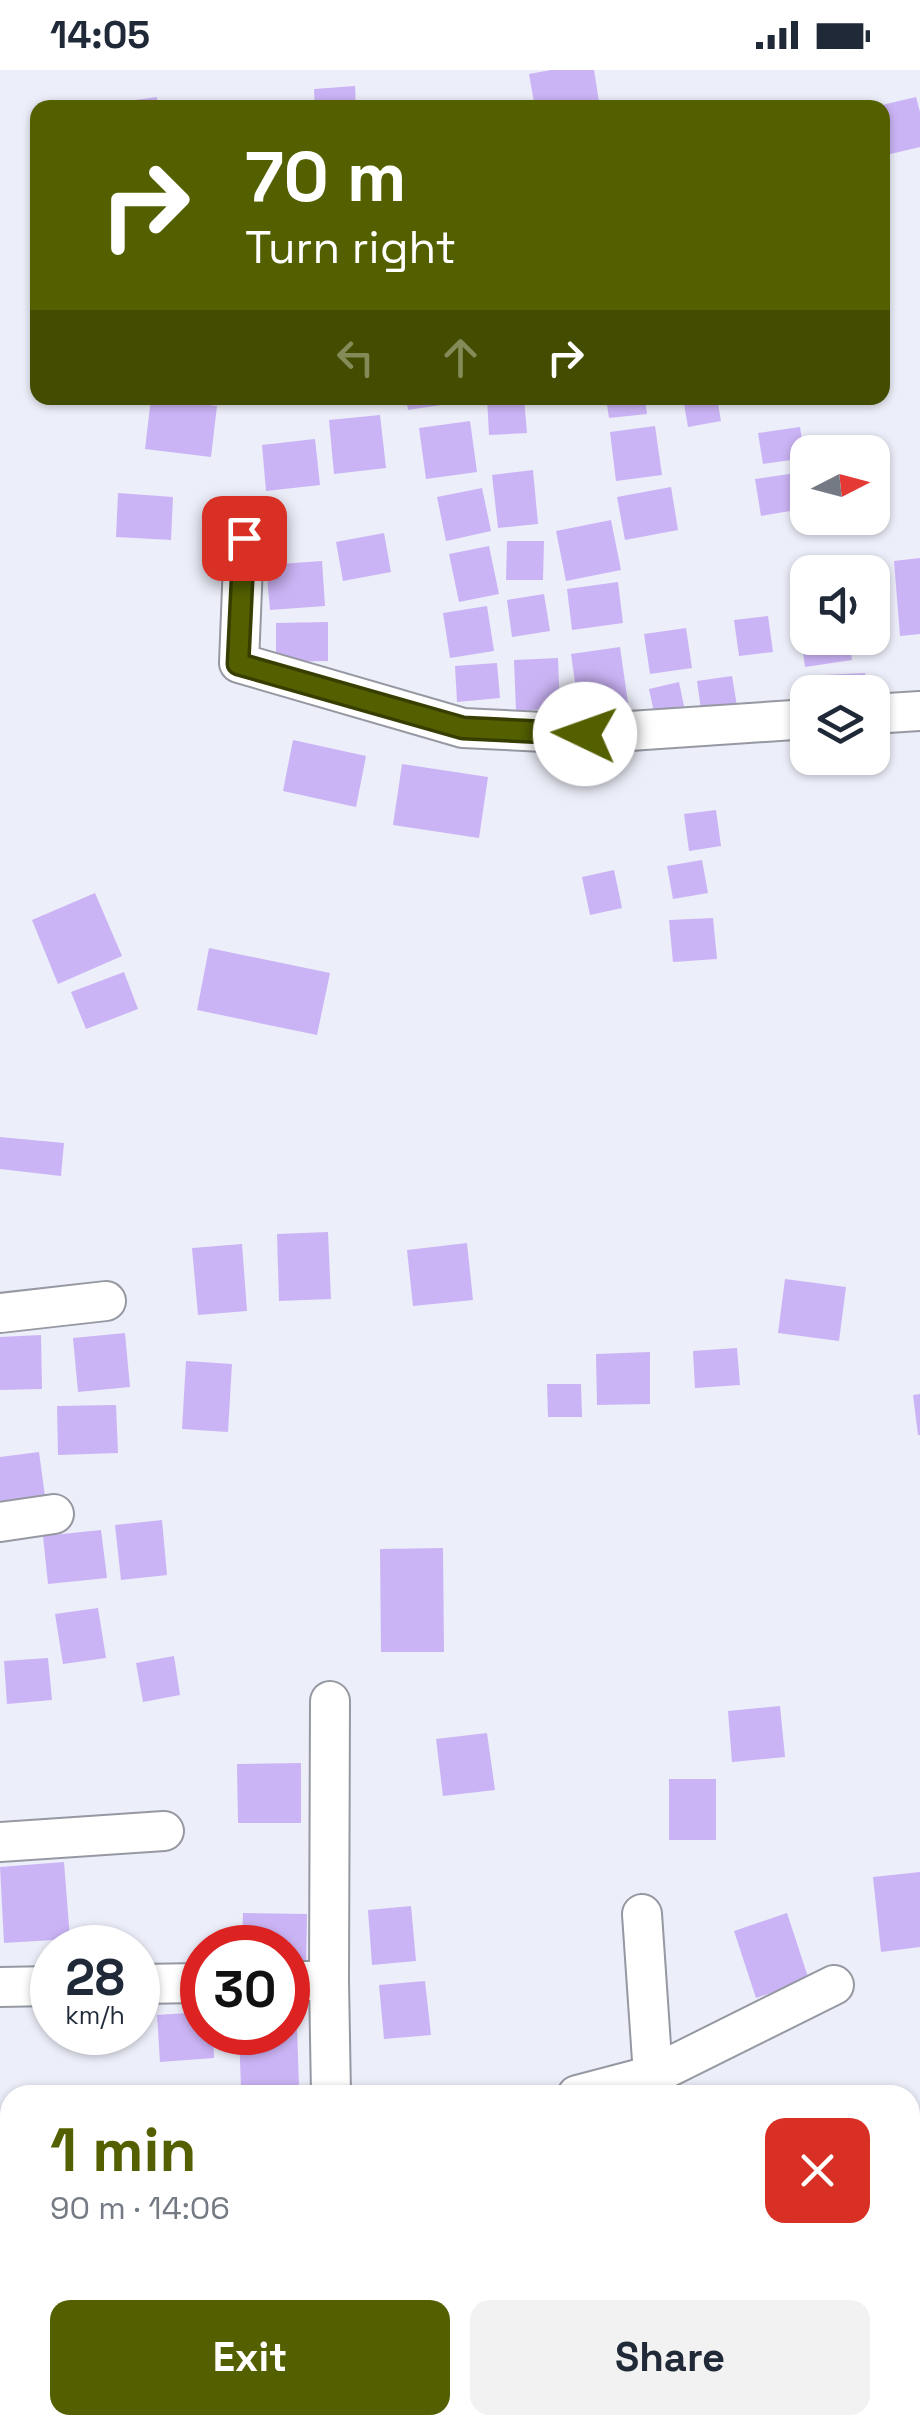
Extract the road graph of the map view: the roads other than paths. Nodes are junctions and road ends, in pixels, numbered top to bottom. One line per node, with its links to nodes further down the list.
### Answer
1 (244, 538): 4 (street)
2 (920, 711): 3 (street)
3 (890, 713)
4 (790, 719)
5 (106, 1301): 6 (street)
6 (0, 1313)
7 (54, 1514): 8 (street)
8 (0, 1522)
9 (330, 1701): 13 (street)
10 (164, 1830): 11 (street)
11 (0, 1842)
12 (642, 1914): 18 (street)
13 (329, 1980): 14 (street); 19 (street)
14 (310, 1981)
15 (834, 1985): 18 (street)
16 (30, 1986): 17 (street)
17 (0, 1987)
18 (653, 2075): 20 (street)
19 (331, 2085)
20 (614, 2085)

